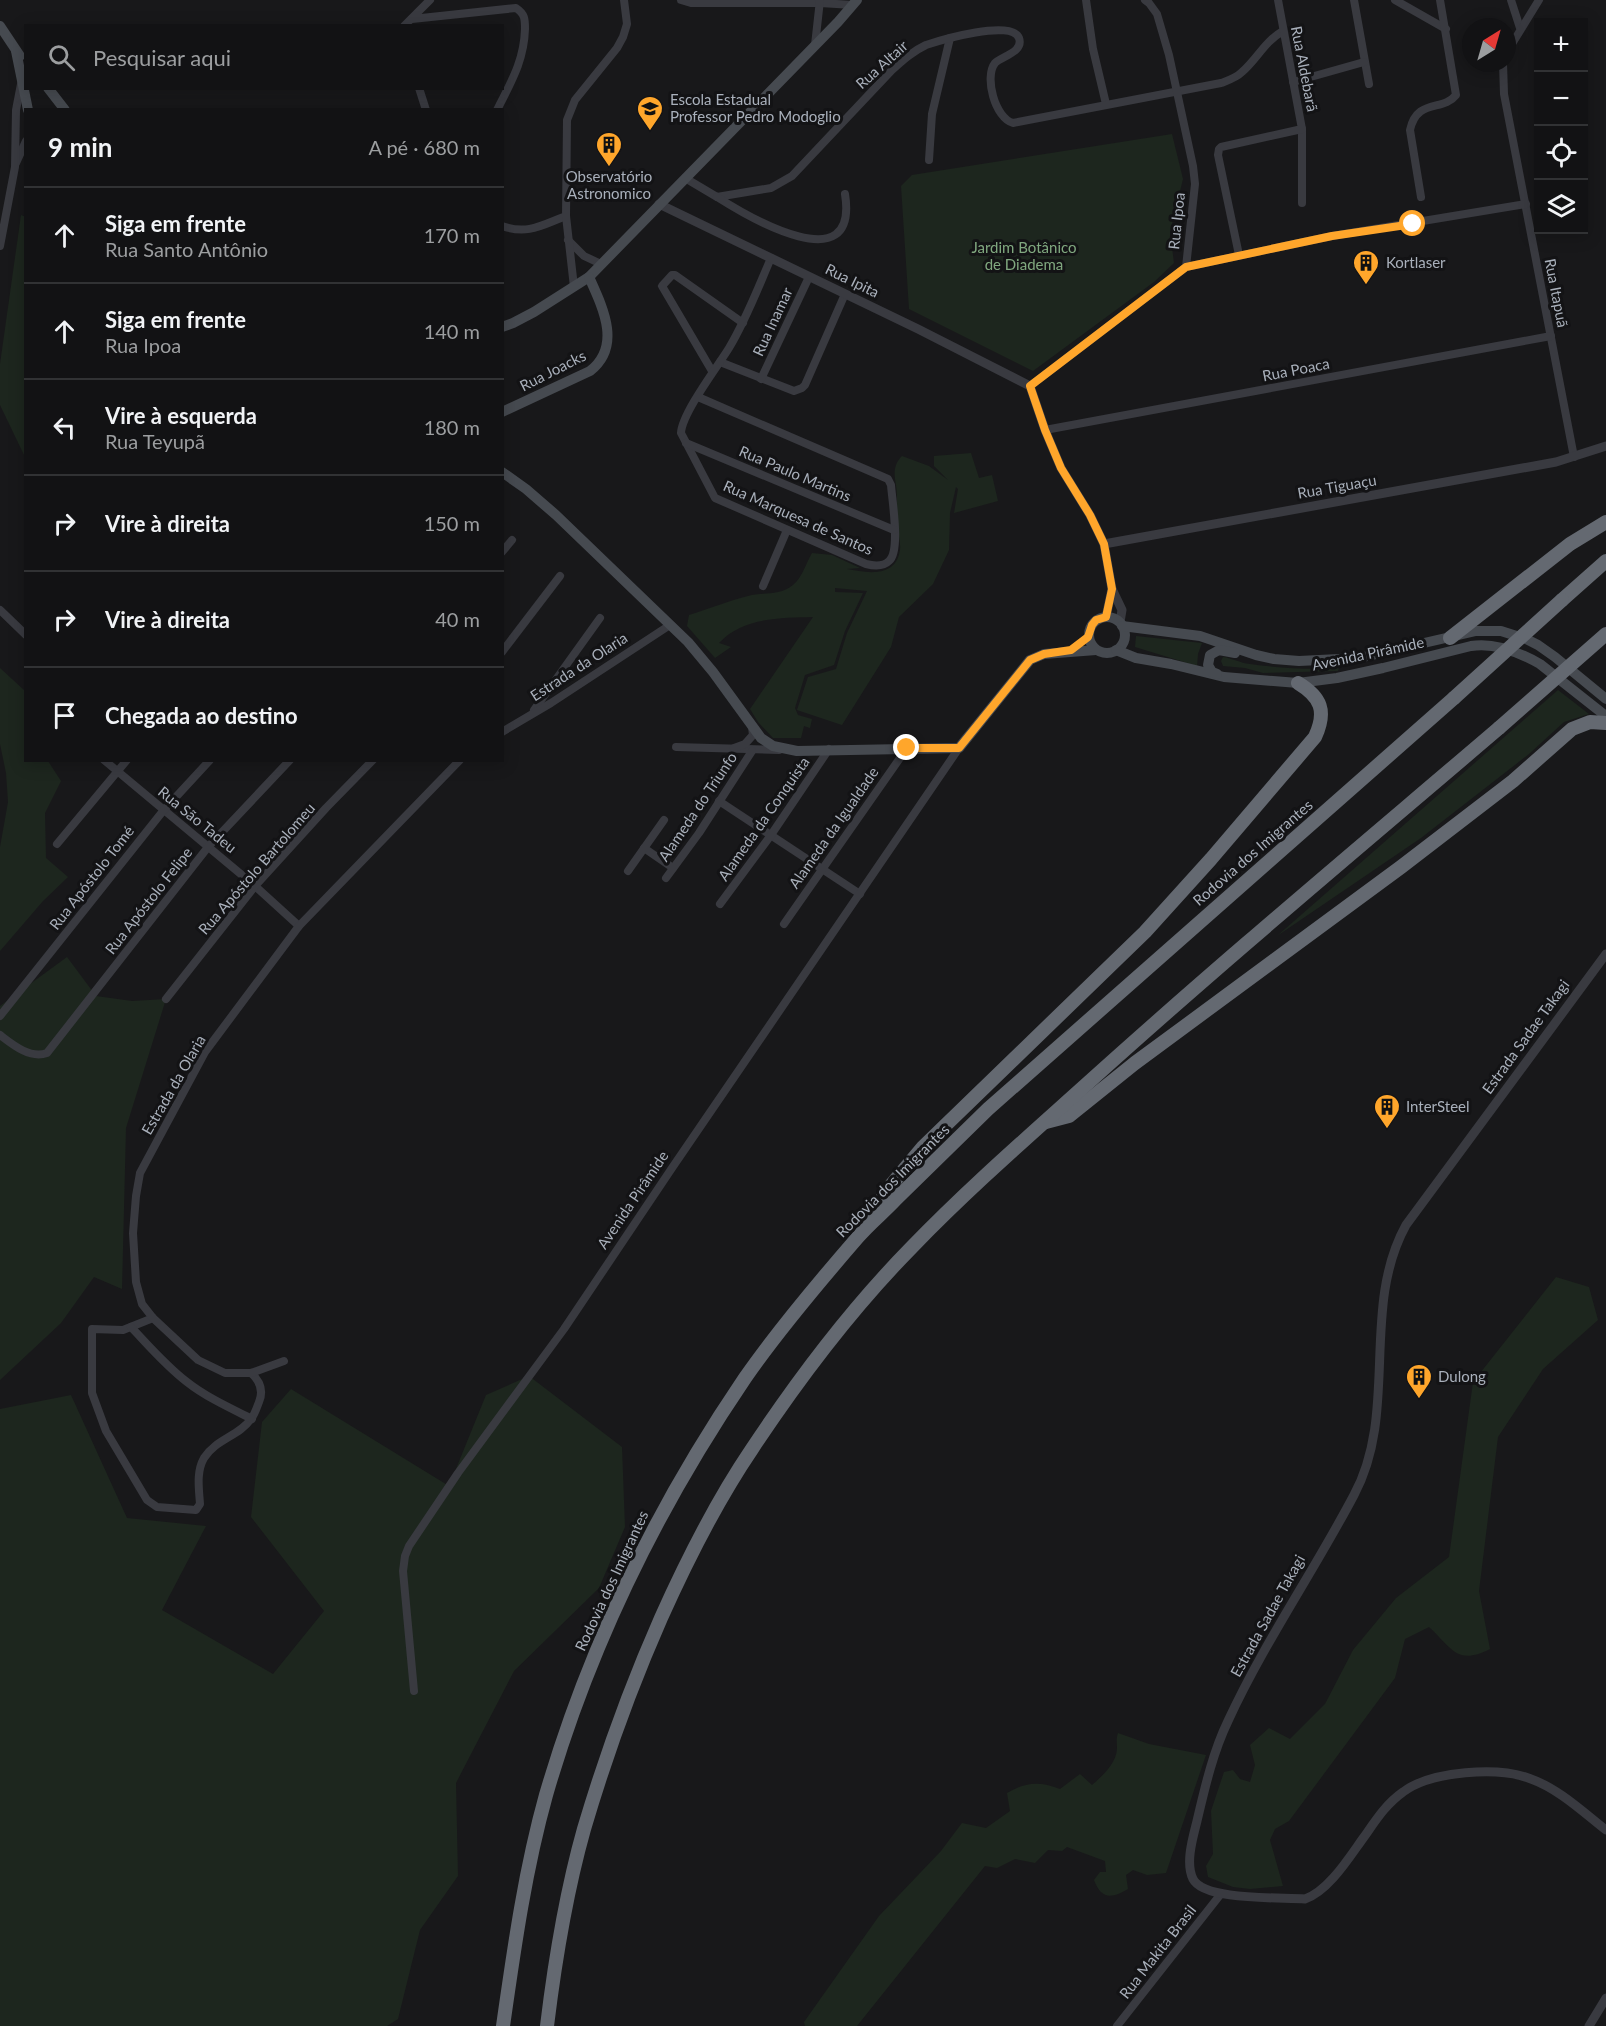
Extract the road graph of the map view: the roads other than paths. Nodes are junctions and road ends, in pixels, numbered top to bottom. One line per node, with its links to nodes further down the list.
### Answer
1 (430, 0): 14 (street)
2 (624, 0): 48 (street)
3 (681, 0): 11 (street)
4 (1086, 0): 33 (street)
5 (1278, 0): 19 (street, Rua Aldebarã)
6 (1354, 0): 24 (street)
7 (1395, 0): 18 (street)
8 (1440, 0): 18 (street)
9 (1512, 0): 17 (street)
10 (1539, 0): 17 (street)
11 (820, 1): 13 (street); 22 (street)
12 (1149, 1): 31 (street, Rua Ipoa)
13 (855, 2): 22 (main road)
14 (412, 19): 15 (street); 36 (street)
15 (406, 24)
16 (0, 26): 23 (main road)
17 (1520, 28): 20 (street)
18 (1446, 29): 44 (street)
19 (1283, 31): 27 (street, Rua Aldebarã); 31 (street, Rua Altair)
20 (1516, 35)
21 (950, 38): 33 (street, Rua Altair); 39 (street); 43 (street, Rua Altair)
22 (814, 45): 41 (main road)
23 (19, 49): 26 (main road)
24 (1364, 62): 27 (street); 28 (street)
25 (1503, 72): 47 (street, Rua Itapuã)
26 (22, 82): 34 (main road); 40 (street)
27 (1293, 82): 37 (street, Rua Aldebarã)
28 (1369, 84)
29 (49, 90): 32 (main road)
30 (420, 90): 35 (street)
31 (1176, 93): 33 (street, Rua Altair); 56 (street, Rua Ipoa)
32 (55, 104)
33 (1106, 105)
34 (28, 108)
35 (425, 108)
36 (498, 108)
37 (1302, 129): 45 (street); 53 (street, Rua Aldebarã)
38 (24, 146): 40 (street)
39 (929, 160)
40 (15, 167): 49 (street)
41 (685, 178): 43 (street); 46 (main road)
42 (845, 194): 43 (street)
43 (717, 197)
44 (1421, 197)
45 (1302, 203)
46 (659, 204): 54 (street, Rua Ipita); 55 (main road)
47 (1526, 204): 53 (street); 63 (street, Rua Itapuã)
48 (566, 216): 50 (street); 51 (street)
49 (2, 226): 52 (street)
50 (504, 227)
51 (567, 238): 55 (street); 59 (street)
52 (0, 246)
53 (1239, 255): 56 (street)
54 (771, 258): 58 (street, Rua Ipita); 61 (street)
55 (601, 264): 57 (main road)
56 (1186, 267): 67 (street, Rua Ipoa)
57 (589, 277): 59 (main road); 69 (main road, Rua Joacks)
58 (809, 277): 60 (street, Rua Ipita); 66 (street, Rua Inamar)
59 (574, 287): 62 (main road)
60 (845, 294): 66 (street); 67 (street, Rua Ipita)
61 (742, 322): 64 (street); 65 (street)
62 (504, 326)
63 (1551, 336): 70 (street, Rua Poaca); 73 (street, Rua Itapuã)
64 (720, 362): 65 (street); 66 (street)
65 (712, 371): 68 (street)
66 (761, 379)
67 (1030, 386): 70 (street)
68 (698, 397): 71 (street); 77 (street, Rua Marquesa de Santos)
69 (504, 411)
70 (1045, 430): 79 (street)
71 (686, 443): 76 (street, Rua Marquesa de Santos); 77 (street, Rua Paulo Martins)
72 (1606, 446): 73 (street, Rua Tiguaçu)
73 (1574, 457): 79 (street, Rua Tiguaçu)
74 (504, 473): 89 (main road)
75 (1606, 522): 93 (highway)
76 (787, 530): 77 (street, Rua Marquesa de Santos); 83 (street)
77 (894, 530)
78 (512, 540): 80 (street)
79 (1104, 544): 84 (street)
80 (504, 550)
81 (1606, 561): 142 (highway, Rodovia dos Imigrantes, bridge)
82 (560, 576): 94 (street)
83 (763, 586)
84 (1112, 589): 86 (street); 88 (street)
85 (0, 610): 90 (street)
86 (1106, 617): 88 (main road); 92 (main road)
87 (600, 618): 102 (street)
88 (1121, 624): 97 (main road); 98 (main road, Avenida Pirâmide)
89 (670, 625): 102 (street, Estrada da Olaria); 105 (main road)
90 (24, 633)
91 (1606, 634): 141 (highway, bridge)
92 (1088, 637): 95 (main road); 96 (main road)
93 (1450, 638): 98 (main road, Avenida Pirâmide); 101 (main road, Avenida Pirâmide)
94 (504, 649)
95 (1071, 650): 96 (main road); 109 (main road)
96 (1096, 650): 97 (main road)
97 (1116, 650): 99 (main road, Avenida Pirâmide)
98 (1274, 659): 99 (main road)
99 (1224, 677): 100 (main road, Avenida Pirâmide)
100 (1298, 683): 103 (main road, Avenida Pirâmide); 142 (highway)
101 (1606, 699)
102 (531, 714): 106 (street, Estrada da Olaria)
103 (1606, 716)
104 (1606, 723): 141 (highway)
105 (752, 727): 110 (street); 112 (main road)
106 (504, 731)
107 (676, 747): 110 (street)
108 (907, 748): 109 (main road); 111 (main road); 129 (street, Alameda da Igualdade)
109 (959, 748): 133 (street, Avenida Pirâmide)
110 (733, 749): 113 (street)
111 (829, 749): 112 (main road); 124 (street, Alameda da Conquista)
112 (788, 750): 113 (street)
113 (752, 751): 121 (street, Alameda do Triunfo)
114 (106, 762): 120 (street, Rua São Tadeu)
115 (125, 762): 120 (street)
116 (208, 762): 122 (street, Rua Apóstolo Tomé)
117 (288, 762): 126 (street, Rua Apóstolo Felipe)
118 (371, 762): 132 (street, Rua Apóstolo Bartolomeu)
119 (458, 762): 136 (street, Estrada da Olaria)
120 (117, 772): 122 (street, Rua São Tadeu); 125 (street)
121 (719, 801): 124 (street); 128 (street, Alameda do Triunfo)
122 (163, 811): 126 (street, Rua São Tadeu); 139 (street, Rua Apóstolo Tomé)
123 (664, 820): 127 (street)
124 (771, 836): 129 (street); 134 (street, Alameda da Conquista)
125 (57, 844)
126 (208, 847): 132 (street, Rua São Tadeu); 140 (street, Rua Apóstolo Felipe)
127 (644, 848): 128 (street); 130 (street)
128 (674, 868): 131 (street, Alameda do Triunfo)
129 (822, 869): 133 (street); 135 (street, Alameda da Igualdade)
130 (628, 871)
131 (666, 878)
132 (255, 886): 136 (street, Rua São Tadeu); 138 (street, Rua Apóstolo Bartolomeu)
133 (860, 894): 148 (street, Avenida Pirâmide)
134 (720, 904)
135 (784, 924)
136 (298, 926): 143 (street, Estrada da Olaria)
137 (1606, 954): 150 (street, Estrada Sadae Takagi)
138 (166, 999)
139 (0, 1016)
140 (0, 1035)
141 (1042, 1124): 153 (highway)
142 (860, 1234): 152 (highway, Rodovia dos Imigrantes)
143 (153, 1318): 144 (street); 146 (street, Estrada da Olaria)
144 (131, 1327): 147 (street); 147 (street)
145 (284, 1361): 146 (street, Estrada da Olaria)
146 (251, 1373): 147 (street)
147 (252, 1419)
148 (414, 1690)
149 (1606, 1830): 150 (street, Estrada Sadae Takagi)
150 (1220, 1894): 154 (street, Rua Makita Brasil)
151 (1606, 1998): 155 (street)
152 (503, 2026)
153 (547, 2026)
154 (1116, 2026)
155 (1589, 2026)

